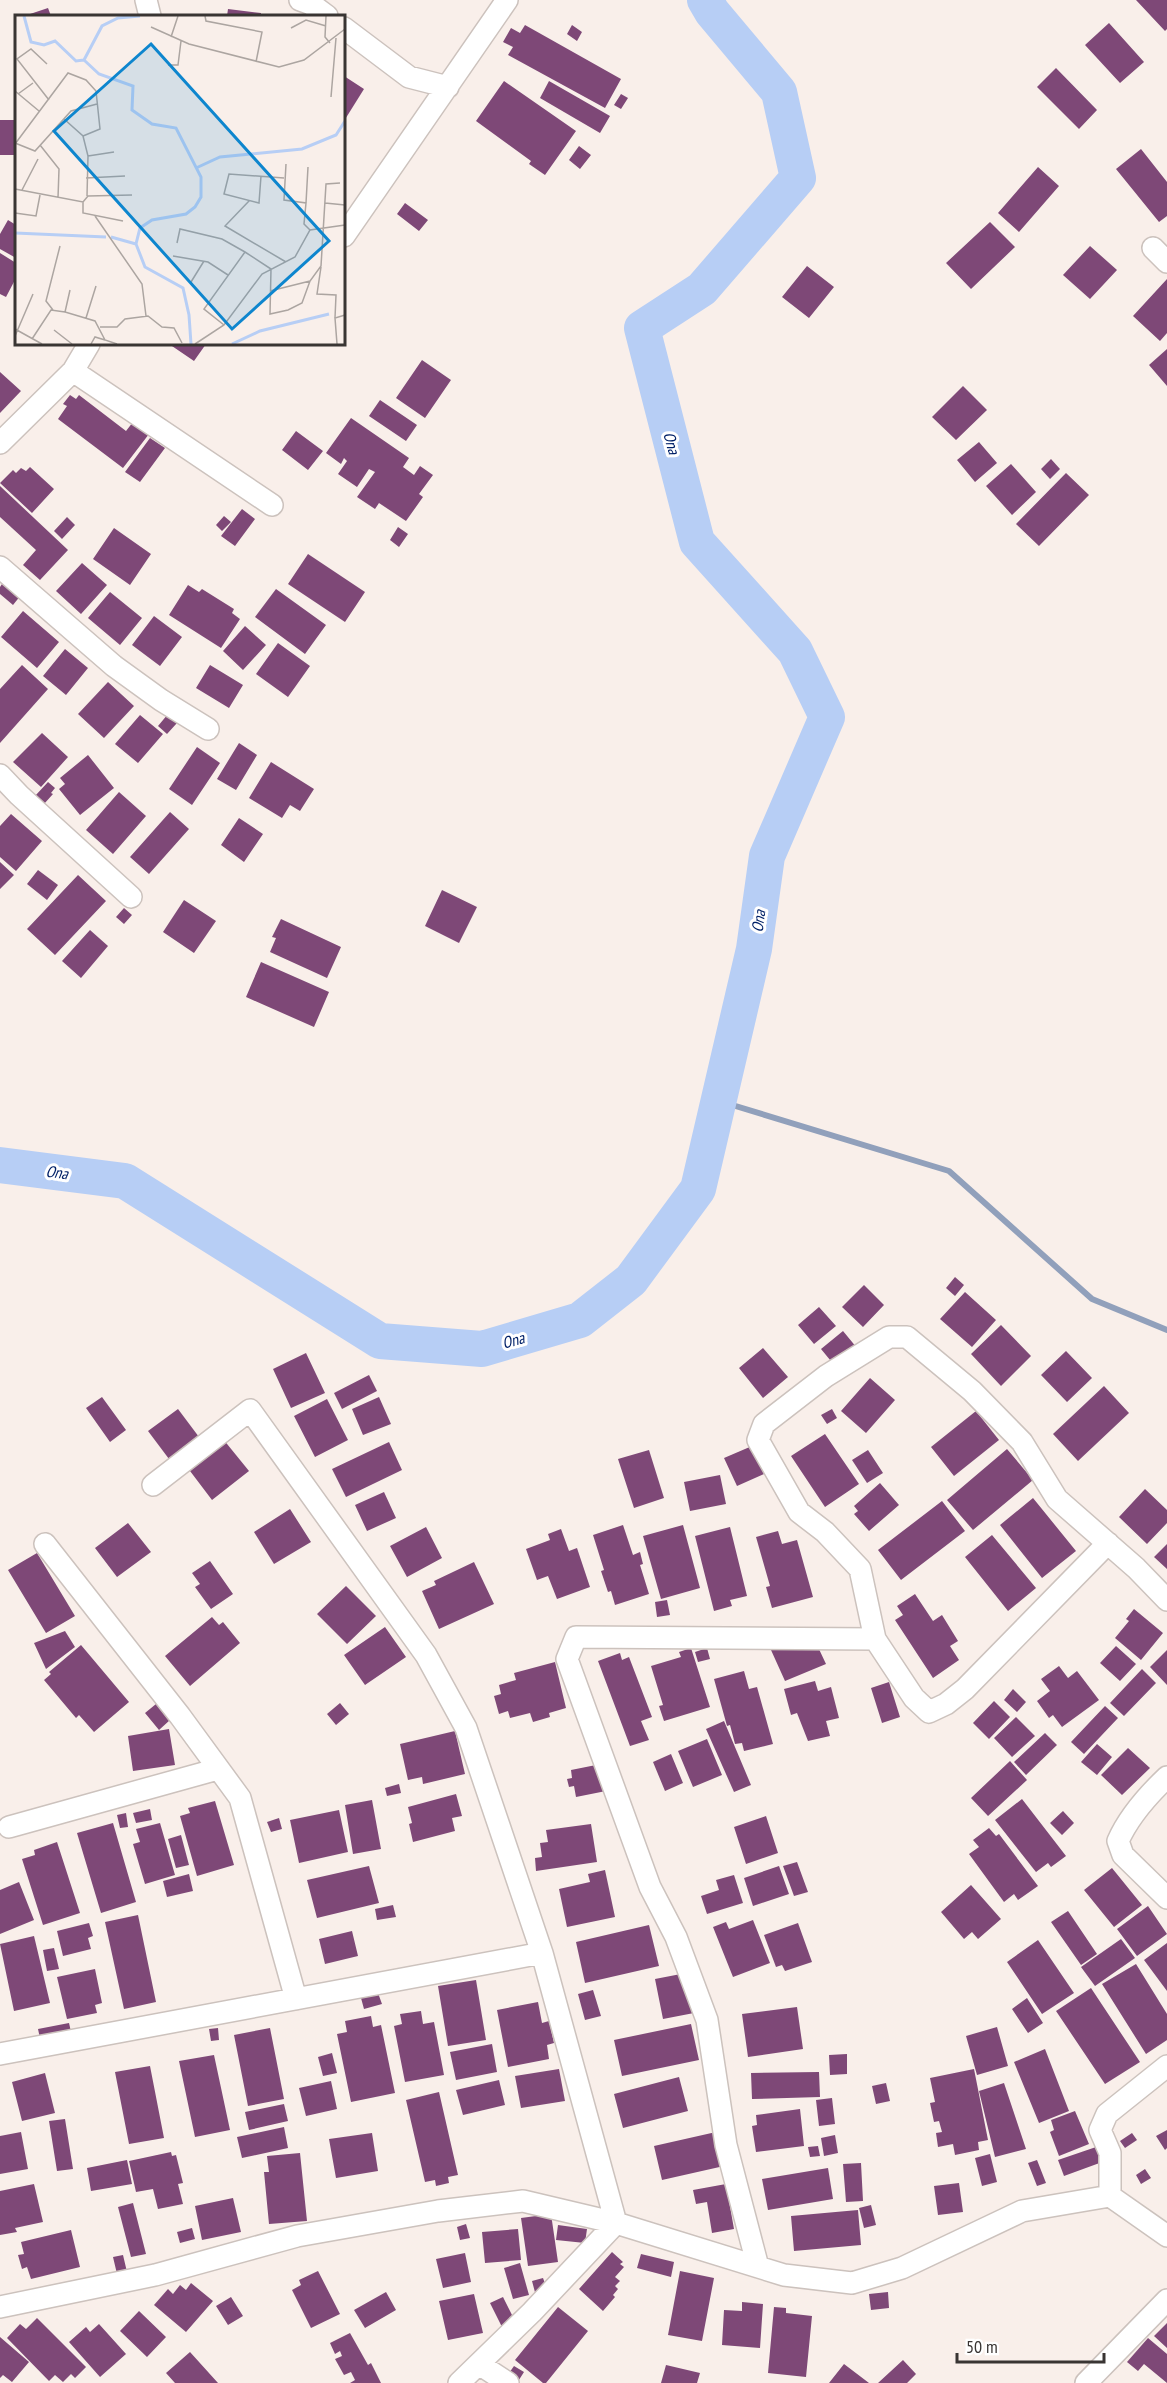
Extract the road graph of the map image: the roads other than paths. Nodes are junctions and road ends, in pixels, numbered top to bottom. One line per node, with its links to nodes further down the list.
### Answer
1 (146, 0): 4 (street)
2 (300, 0): 5 (street)
3 (507, 0): 7 (street)
4 (150, 15)
5 (326, 15)
6 (345, 29): 7 (street)
7 (448, 87): 8 (street)
8 (345, 235)
9 (88, 345): 10 (street)
10 (73, 371): 11 (street); 12 (street)
11 (0, 442)
12 (272, 505)
13 (0, 567): 14 (street)
14 (208, 729)
15 (0, 775): 16 (street)
16 (131, 897)
17 (153, 1485): 26 (street)
18 (1108, 1543): 20 (street); 21 (street); 21 (street)
19 (45, 1544): 22 (street)
20 (1167, 1600)
21 (875, 1638): 33 (street)
22 (219, 1769): 24 (street); 27 (street)
23 (1167, 1777): 25 (street)
24 (9, 1827)
25 (1167, 1898)
26 (542, 1953): 27 (street); 31 (street)
27 (296, 1999): 28 (street)
28 (0, 2054)
29 (1167, 2066): 30 (street)
30 (1110, 2196): 32 (street); 33 (street)
31 (616, 2223): 33 (street); 35 (street); 36 (street)
32 (1167, 2236)
33 (758, 2267)
34 (1167, 2300): 39 (street)
35 (0, 2307)
36 (479, 2364): 37 (street); 38 (street)
37 (459, 2383)
38 (508, 2383)
39 (1086, 2383)

